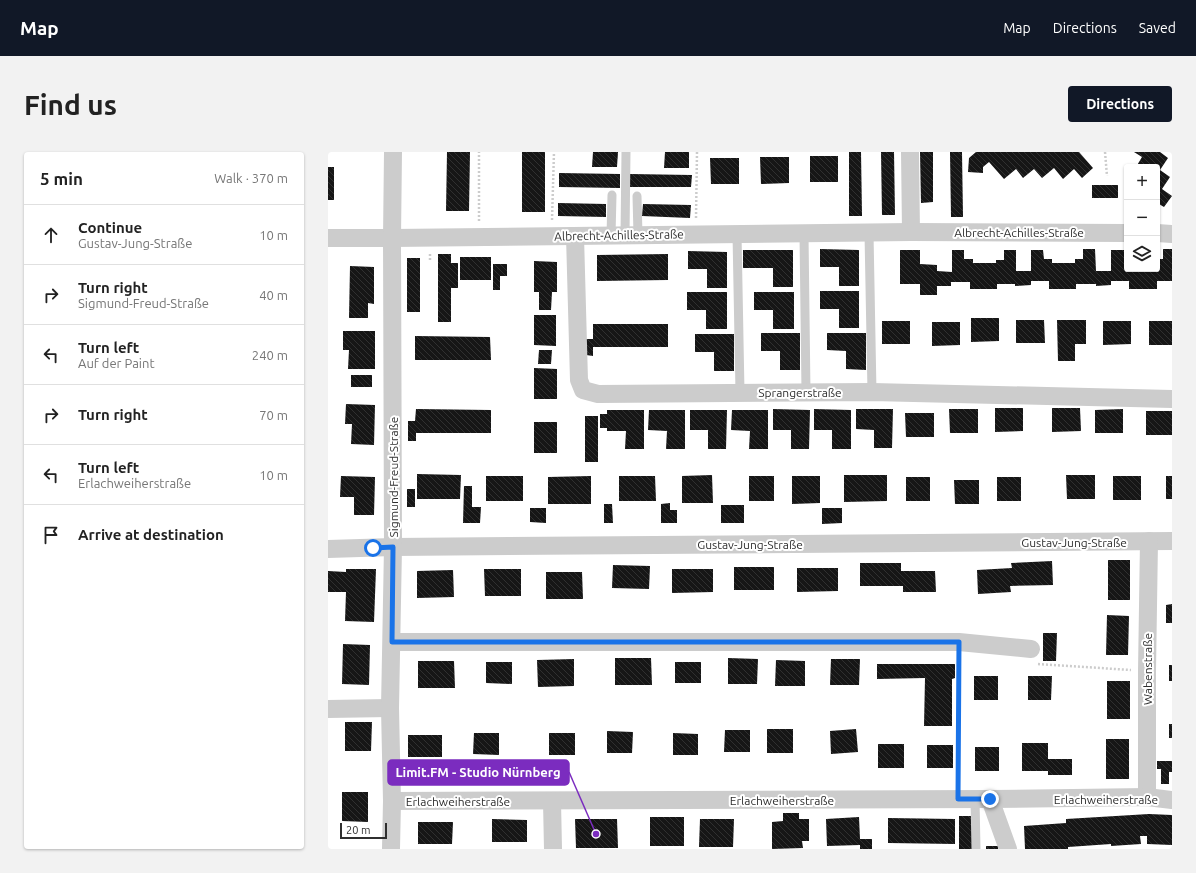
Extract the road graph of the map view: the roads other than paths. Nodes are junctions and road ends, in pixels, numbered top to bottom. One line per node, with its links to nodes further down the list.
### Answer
1 (393, 152): 16 (street, Sigmund-Freud-Straße)
2 (626, 152): 14 (lane)
3 (910, 152): 6 (street)
4 (612, 195): 14 (lane)
5 (637, 196): 14 (lane)
6 (911, 232): 7 (street, Albrecht-Achilles-Straße); 8 (street, Albrecht-Achilles-Straße)
7 (869, 233): 10 (street, Albrecht-Achilles-Straße); 19 (lane)
8 (1124, 233)
9 (737, 234): 10 (street, Albrecht-Achilles-Straße); 14 (street, Albrecht-Achilles-Straße); 17 (lane)
10 (804, 234): 18 (lane)
11 (1160, 234): 12 (street)
12 (1172, 234)
13 (575, 236): 14 (street, Albrecht-Achilles-Straße); 16 (street, Albrecht-Achilles-Straße); 17 (street, Sprangerstraße)
14 (625, 236)
15 (328, 238): 16 (street, Albrecht-Achilles-Straße)
16 (392, 238): 23 (street, Sigmund-Freud-Straße)
17 (740, 392): 18 (street, Sprangerstraße)
18 (806, 392): 19 (street, Sprangerstraße)
19 (872, 392): 20 (street, Sprangerstraße)
20 (1172, 399)
21 (1172, 541): 22 (street, Gustav-Jung-Straße)
22 (1149, 542): 23 (street, Gustav-Jung-Straße); 29 (street, Wabenstraße)
23 (393, 547): 24 (street, Gustav-Jung-Straße); 25 (street, Sigmund-Freud-Straße)
24 (328, 549)
25 (392, 642): 26 (street); 27 (street, Sigmund-Freud-Straße)
26 (1031, 650)
27 (390, 708): 28 (street); 32 (street, Sigmund-Freud-Straße)
28 (328, 709)
29 (1147, 797): 30 (street, Erlachweiherstraße); 31 (street, Erlachweiherstraße)
30 (975, 799): 33 (street, Erlachweiherstraße); 36 (lane); 37 (street)
31 (1172, 800)
32 (392, 801): 33 (street, Erlachweiherstraße); 34 (street, Sigmund-Freud-Straße)
33 (552, 801): 35 (street)
34 (391, 849)
35 (552, 849)
36 (976, 849)
37 (1008, 849)

